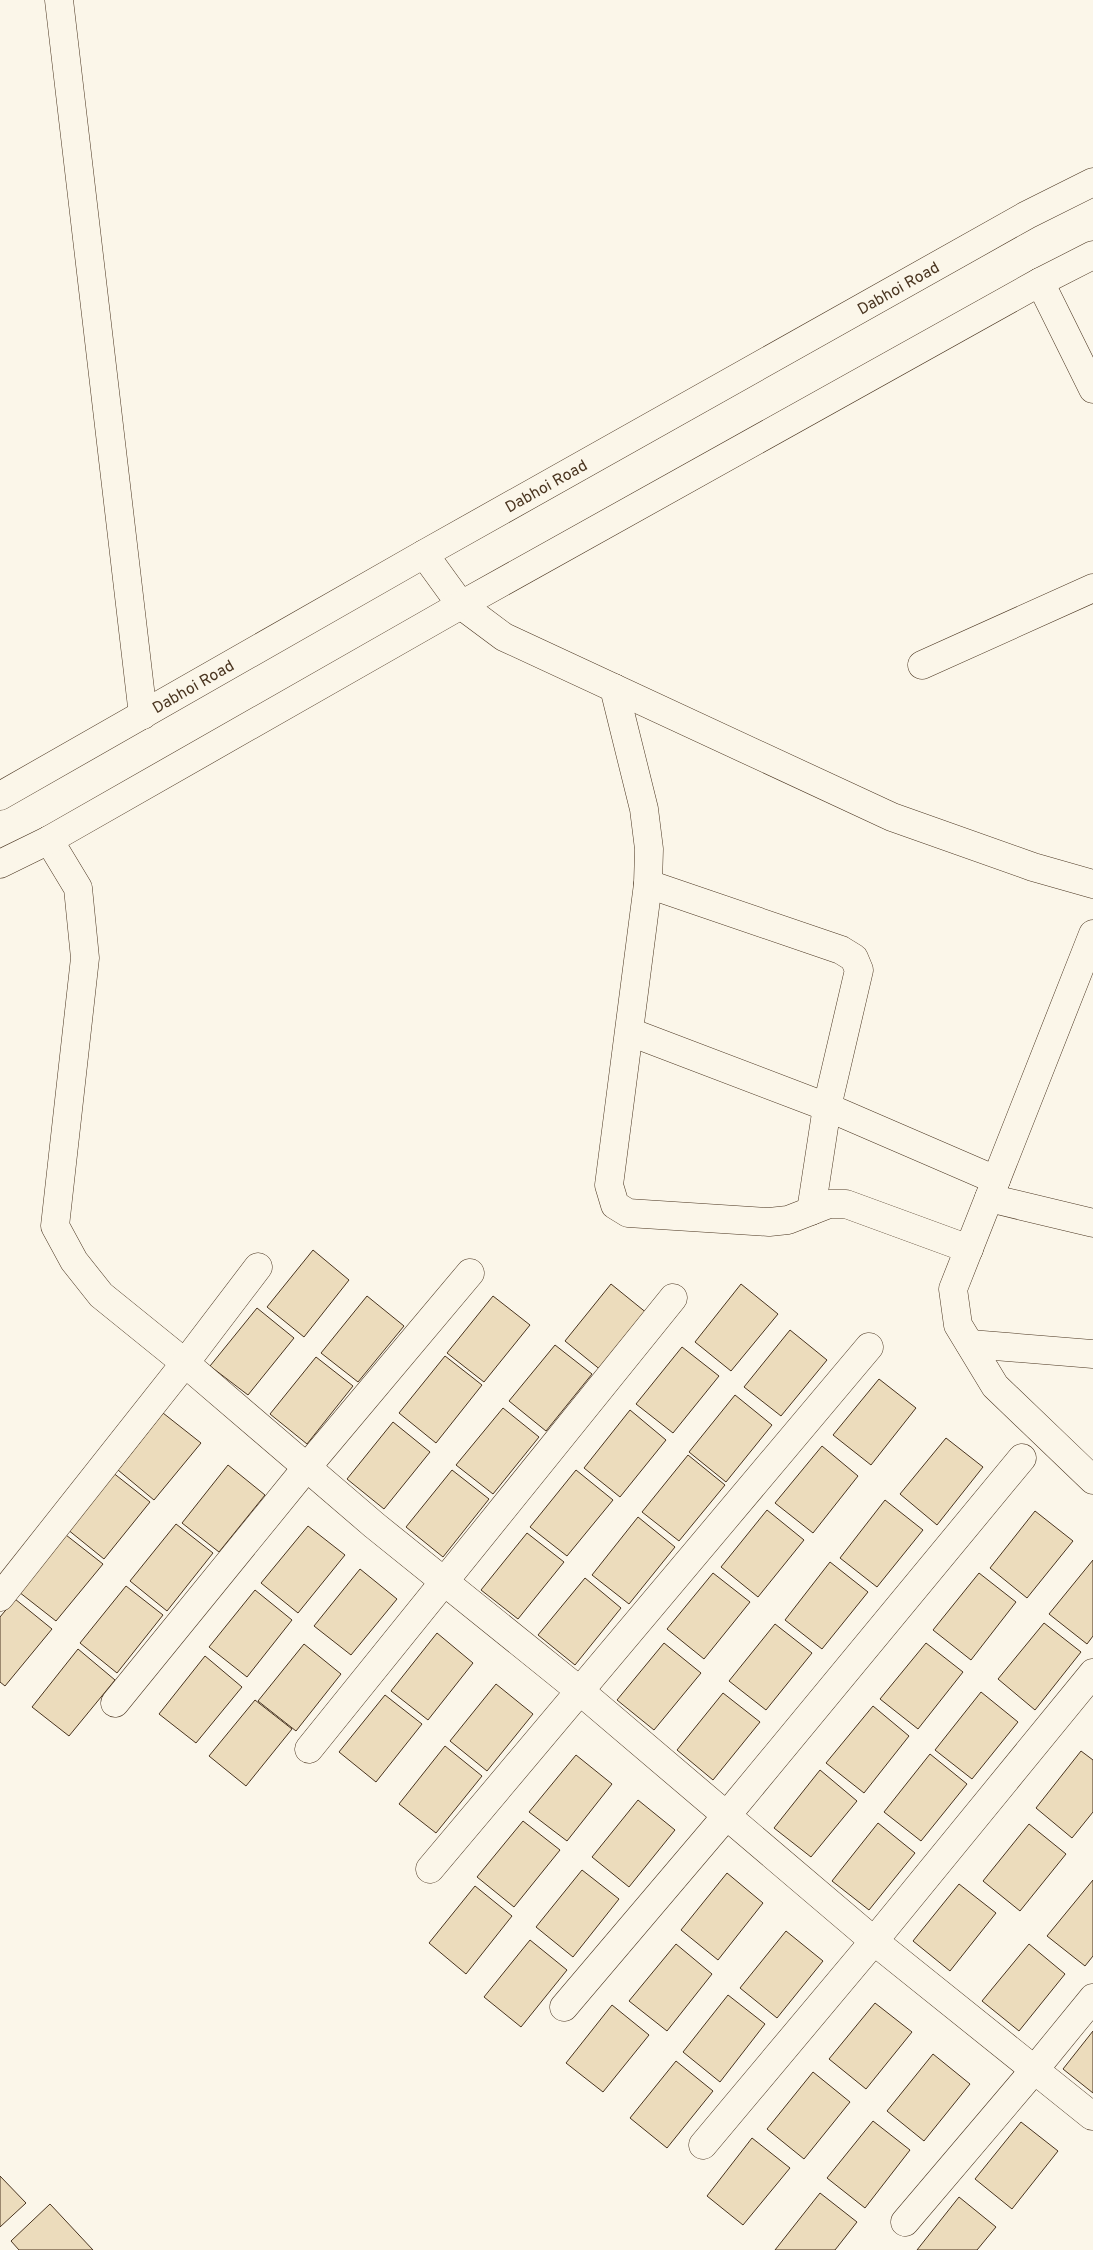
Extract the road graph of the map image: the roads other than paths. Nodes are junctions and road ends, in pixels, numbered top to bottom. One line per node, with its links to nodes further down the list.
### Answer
1 (59, 0): 11 (street)
2 (1093, 182): 6 (street, Dabhoi Road)
3 (1093, 256): 4 (street)
4 (1040, 282): 5 (street); 8 (street)
5 (1093, 389)
6 (424, 554): 8 (street); 11 (street, Dabhoi Road)
7 (1093, 588): 9 (street)
8 (461, 605): 10 (street); 13 (street)
9 (922, 665)
10 (614, 688): 15 (street); 16 (street)
11 (143, 715): 12 (street, Dabhoi Road)
12 (0, 796)
13 (48, 840): 14 (street); 30 (street)
14 (0, 864)
15 (648, 884): 18 (street); 19 (street)
16 (1093, 884)
17 (1093, 934): 20 (street)
18 (630, 1032): 19 (street); 21 (street)
19 (827, 1107): 20 (street); 21 (street)
20 (993, 1189): 22 (street); 23 (street)
21 (811, 1212): 23 (street)
22 (1093, 1223)
23 (969, 1248): 27 (street)
24 (258, 1267): 30 (street)
25 (470, 1273): 32 (street)
26 (673, 1298): 34 (street)
27 (970, 1344): 29 (street); 33 (street)
28 (869, 1347): 37 (street)
29 (1093, 1354)
30 (186, 1363): 32 (street); 35 (street)
31 (1022, 1458): 40 (street)
32 (307, 1467): 34 (street); 38 (street)
33 (1093, 1480)
34 (445, 1580): 37 (street); 39 (street)
35 (0, 1597)
36 (1093, 1673): 42 (street)
37 (580, 1691): 40 (street); 41 (street)
38 (115, 1703)
39 (309, 1749)
40 (727, 1814): 42 (street); 44 (street)
41 (430, 1869)
42 (874, 1941): 45 (street); 47 (street)
43 (1093, 1998): 45 (street)
44 (564, 2007)
45 (1035, 2069): 46 (street); 48 (street)
46 (1092, 2116)
47 (702, 2145)
48 (905, 2222)

